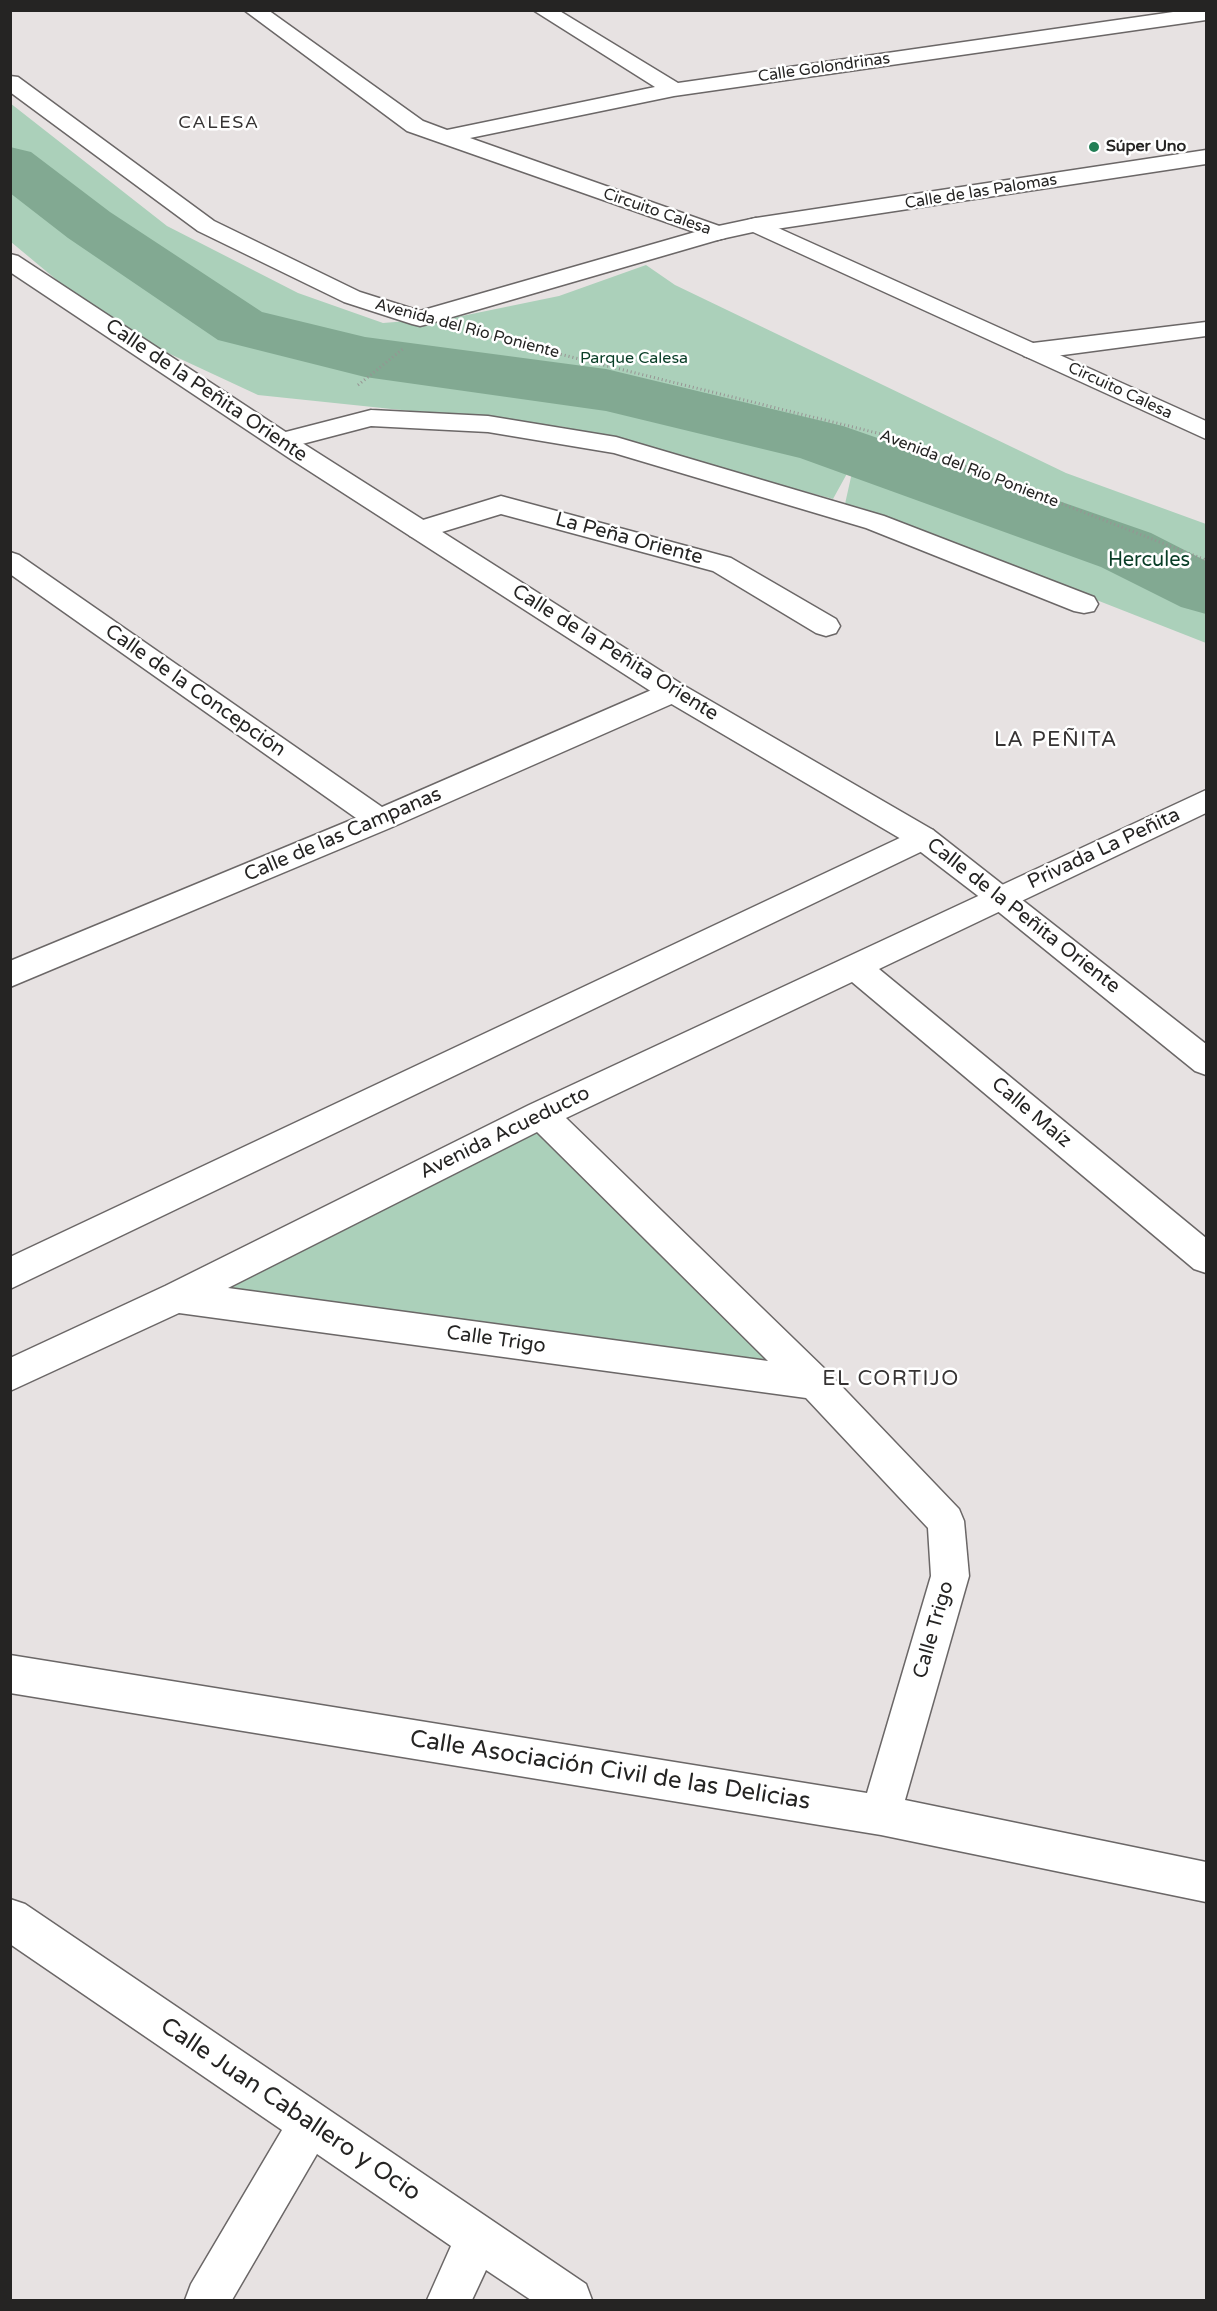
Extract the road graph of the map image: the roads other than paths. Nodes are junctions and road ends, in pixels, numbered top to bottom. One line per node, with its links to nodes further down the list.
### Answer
1 (254, 10): 6 (street, Circuito Calesa)
2 (543, 10): 5 (street)
3 (1206, 14): 5 (street, Calle Golondrinas)
4 (10, 82): 9 (street, Avenida del Río Poniente)
5 (674, 90): 6 (street, Calle Golondrinas)
6 (444, 137): 9 (street, Circuito Calesa)
7 (1206, 157): 8 (street, Calle de las Palomas)
8 (756, 225): 9 (street, Circuito Calesa); 12 (street, Circuito Calesa)
9 (717, 233)
10 (10, 261): 14 (street, Calle de la Peñita Oriente)
11 (1206, 329): 12 (street)
12 (1033, 351): 13 (street, Circuito Calesa)
13 (1206, 431)
14 (283, 441): 15 (street, Calle de la Peñita Oriente); 17 (street)
15 (419, 530): 18 (street, La Peña Oriente); 19 (street, Calle de la Peñita Oriente)
16 (10, 561): 21 (street, Calle de la Concepción)
17 (1084, 604)
18 (826, 626)
19 (673, 692): 21 (street, Calle de las Campanas); 22 (street, Calle de la Peñita Oriente)
20 (1206, 801): 23 (street, Privada La Peñita)
21 (380, 820): 25 (street, Calle de las Campanas)
22 (923, 838): 23 (street, Calle de la Peñita Oriente); 29 (street)
23 (1001, 897): 24 (street, Avenida Acueducto); 26 (street, Calle de la Peñita Oriente)
24 (855, 967): 27 (street, Avenida Acueducto); 28 (street, Calle Maíz)
25 (12, 973)
26 (1206, 1062)
27 (541, 1115): 30 (street, Avenida Acueducto); 32 (street, Calle Trigo)
28 (1206, 1258)
29 (10, 1274)
30 (177, 1297): 31 (street, Avenida Acueducto); 32 (street, Calle Trigo)
31 (10, 1375)
32 (815, 1383): 34 (street, Calle Trigo)
33 (10, 1674): 34 (street, Calle Asociación Civil de las Delicias)
34 (881, 1815): 35 (street, Calle Asociación Civil de las Delicias)
35 (1206, 1882)
36 (10, 1919): 37 (street, Calle Juan Caballero y Ocio)
37 (311, 2123): 38 (street, Calle Juan Caballero y Ocio); 39 (street)
38 (478, 2238): 40 (street); 41 (street, Calle Juan Caballero y Ocio)
39 (207, 2301)
40 (449, 2301)
41 (570, 2301)

